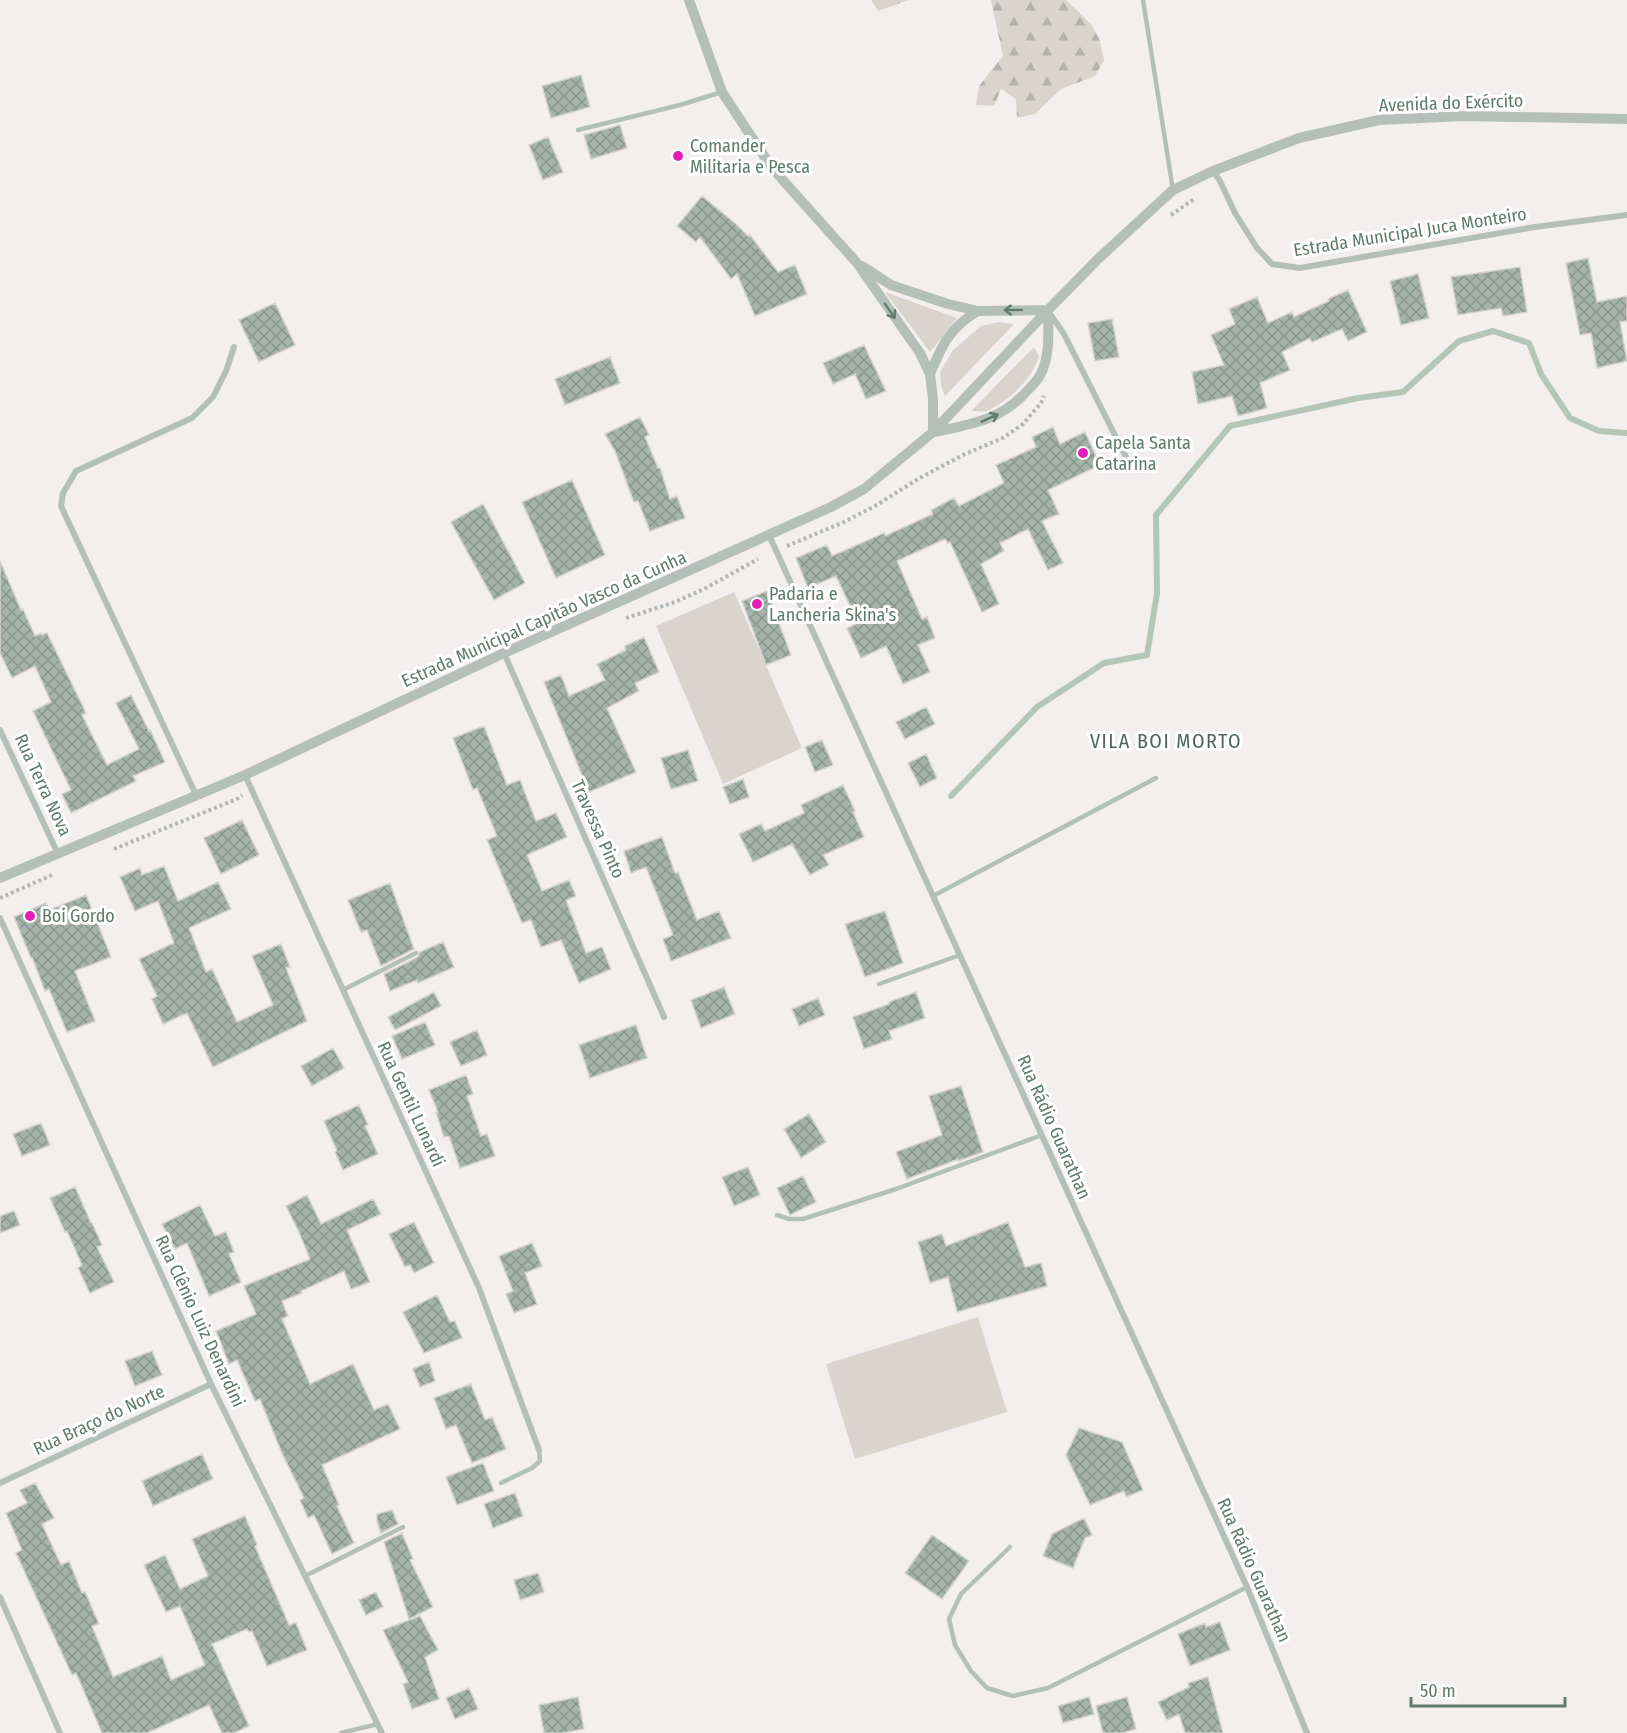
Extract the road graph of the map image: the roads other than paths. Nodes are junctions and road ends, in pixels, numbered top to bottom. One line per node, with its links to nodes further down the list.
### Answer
1 (689, 0): 3 (street)
2 (1143, 0): 7 (lane)
3 (722, 92): 5 (lane); 9 (street)
4 (1627, 120): 6 (street, Avenida do Exército)
5 (578, 130)
6 (1213, 171): 7 (street, Avenida do Exército); 8 (street, Estrada Municipal Juca Monteiro)
7 (1173, 190): 10 (street, Avenida do Exército)
8 (1627, 215)
9 (856, 263): 11 (street); 13 (street, one-way to 13)
10 (1048, 310): 11 (street, one-way to 11); 14 (street, Estrada Municipal Capitão Vasco da Cunha); 14 (street, one-way to 10); 15 (street)
11 (978, 311): 13 (street)
12 (234, 347): 21 (street)
13 (930, 374): 14 (street)
14 (933, 432): 16 (street, Estrada Municipal Capitão Vasco da Cunha)
15 (1127, 459)
16 (769, 535): 17 (street, Estrada Municipal Capitão Vasco da Cunha); 24 (street, Rua Rádio Guarathan)
17 (504, 653): 19 (street, Estrada Municipal Capitão Vasco da Cunha); 30 (street, Travessa Pinto)
18 (0, 730): 22 (street, Rua Terra Nova)
19 (245, 775): 21 (street, Estrada Municipal Capitão Vasco da Cunha); 29 (street, Rua Gentil Lunardi)
20 (1156, 778): 24 (lane)
21 (196, 795): 22 (street, Estrada Municipal Capitão Vasco da Cunha)
22 (58, 854): 23 (street, Estrada Municipal Capitão Vasco da Cunha)
23 (0, 878)
24 (933, 896): 27 (street, Rua Rádio Guarathan)
25 (0, 918): 33 (street, Rua Clênio Luiz Denardini)
26 (416, 953): 29 (lane)
27 (960, 955): 28 (lane); 31 (street, Rua Rádio Guarathan)
28 (879, 984)
29 (343, 990): 34 (street, Rua Gentil Lunardi)
30 (664, 1017)
31 (1042, 1135): 32 (lane); 40 (street, Rua Rádio Guarathan)
32 (777, 1215)
33 (211, 1384): 35 (street, Rua Braço do Norte); 39 (street, Rua Clênio Luiz Denardini)
34 (539, 1449): 36 (lane)
35 (0, 1483)
36 (501, 1483)
37 (404, 1527): 39 (lane)
38 (1010, 1547): 40 (lane)
39 (305, 1576): 42 (street, Rua Clênio Luiz Denardini)
40 (1247, 1587): 46 (street, Rua Rádio Guarathan)
41 (0, 1598): 43 (street)
42 (378, 1724): 44 (lane); 45 (street, Rua Clênio Luiz Denardini)
43 (60, 1733)
44 (342, 1733)
45 (382, 1733)
46 (1307, 1733)

